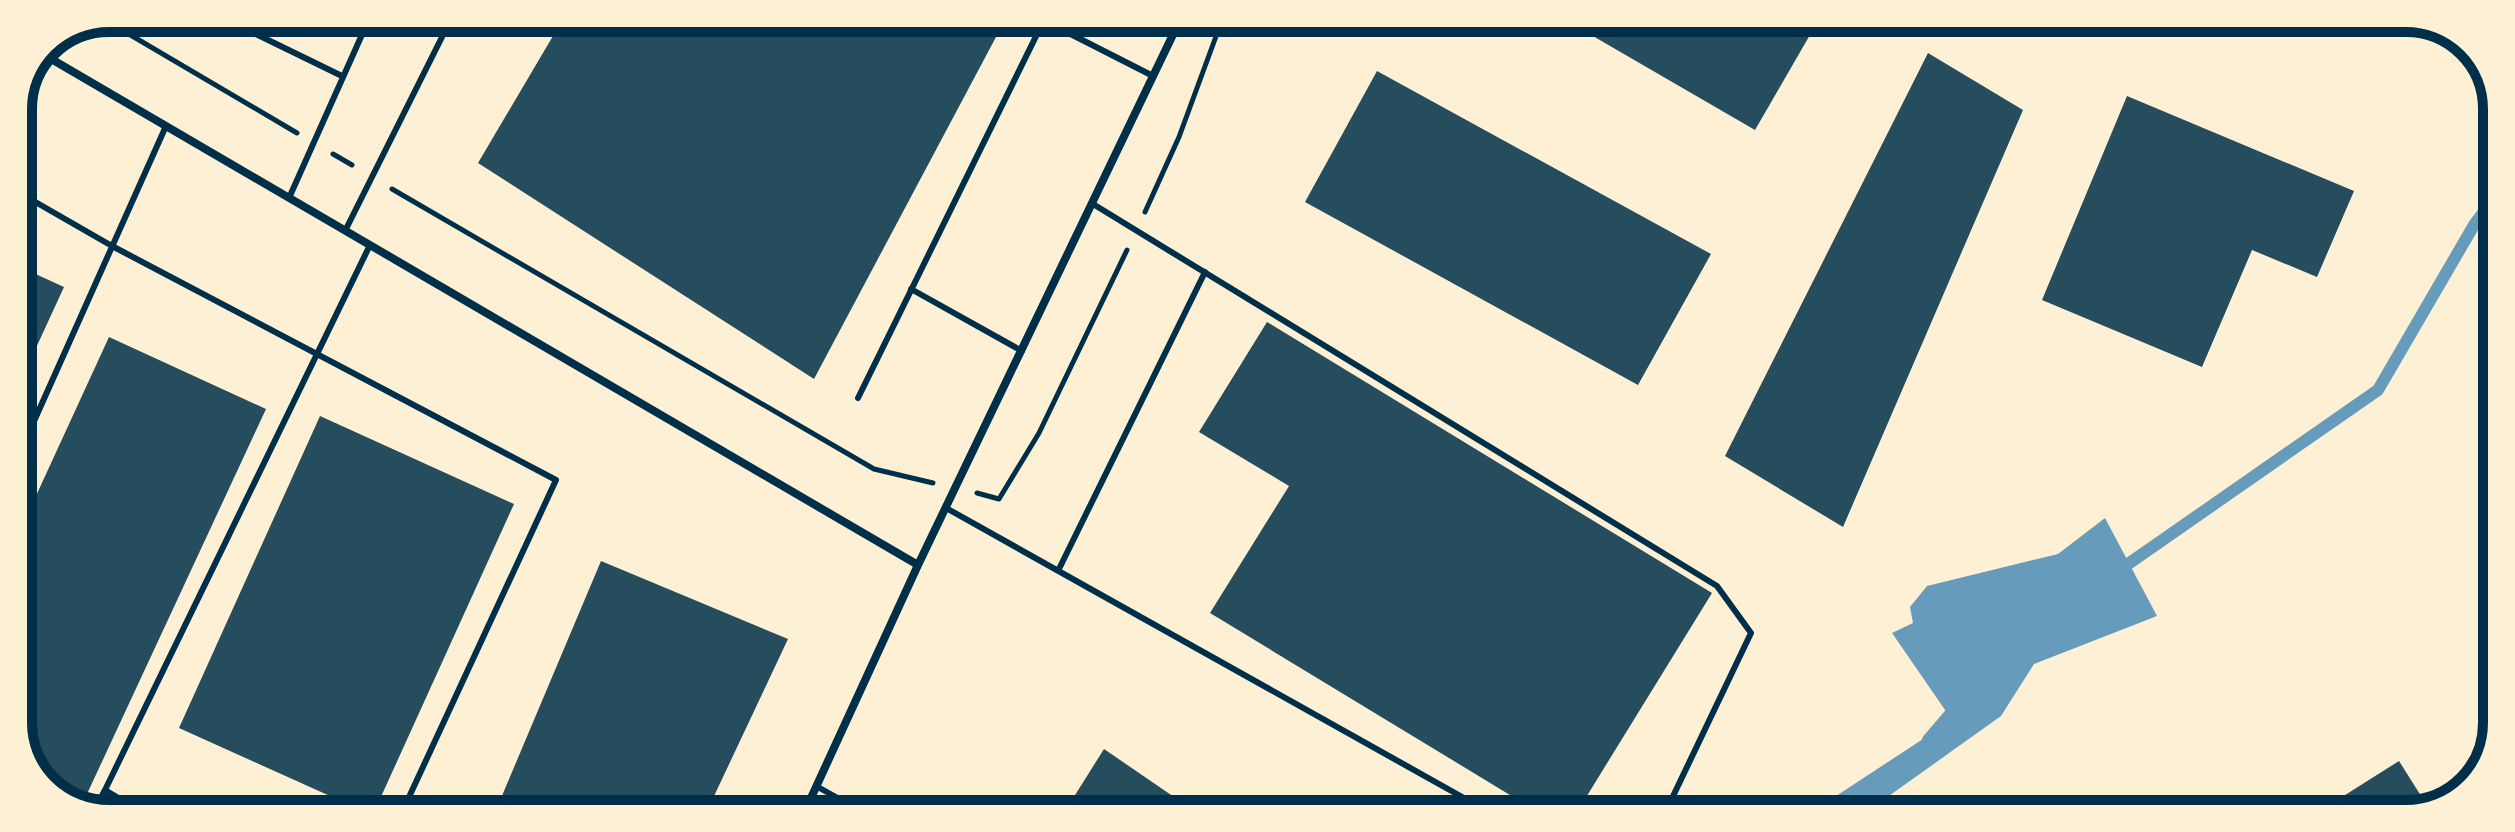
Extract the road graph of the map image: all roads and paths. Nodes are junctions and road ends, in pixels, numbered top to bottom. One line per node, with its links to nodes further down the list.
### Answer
1 (125, 32): 13 (path)
2 (252, 32): 10 (lane)
3 (363, 32): 10 (lane)
4 (444, 32): 19 (lane)
5 (1038, 32): 23 (lane)
6 (1067, 32): 11 (lane)
7 (1174, 32): 11 (street)
8 (1218, 32): 18 (path)
9 (50, 59): 12 (street)
10 (342, 76): 14 (lane)
11 (1153, 76): 16 (street)
12 (166, 126): 14 (street); 21 (lane)
13 (294, 132)
14 (289, 198): 19 (street)
15 (32, 200): 21 (lane)
16 (1093, 204): 18 (lane); 24 (street)
17 (421, 206): 28 (path)
18 (1136, 230): 22 (lane); 29 (path)
19 (345, 231): 20 (street)
20 (370, 245): 25 (lane); 31 (street)
21 (112, 246): 25 (lane); 27 (lane)
22 (1205, 272): 32 (lane); 41 (lane)
23 (911, 289): 24 (lane); 26 (lane)
24 (1022, 351): 30 (street)
25 (318, 354): 34 (lane); 37 (lane)
26 (858, 398)
27 (32, 426)
28 (874, 469)
29 (999, 499)
30 (946, 508): 31 (street); 32 (lane)
31 (918, 565): 33 (street)
32 (1059, 569): 40 (lane)
33 (816, 786): 38 (street); 39 (lane)
34 (105, 790): 35 (lane); 36 (lane)
35 (100, 799)
36 (122, 800)
37 (408, 800)
38 (810, 800)
39 (841, 800)
40 (1468, 800)
41 (1671, 800)

